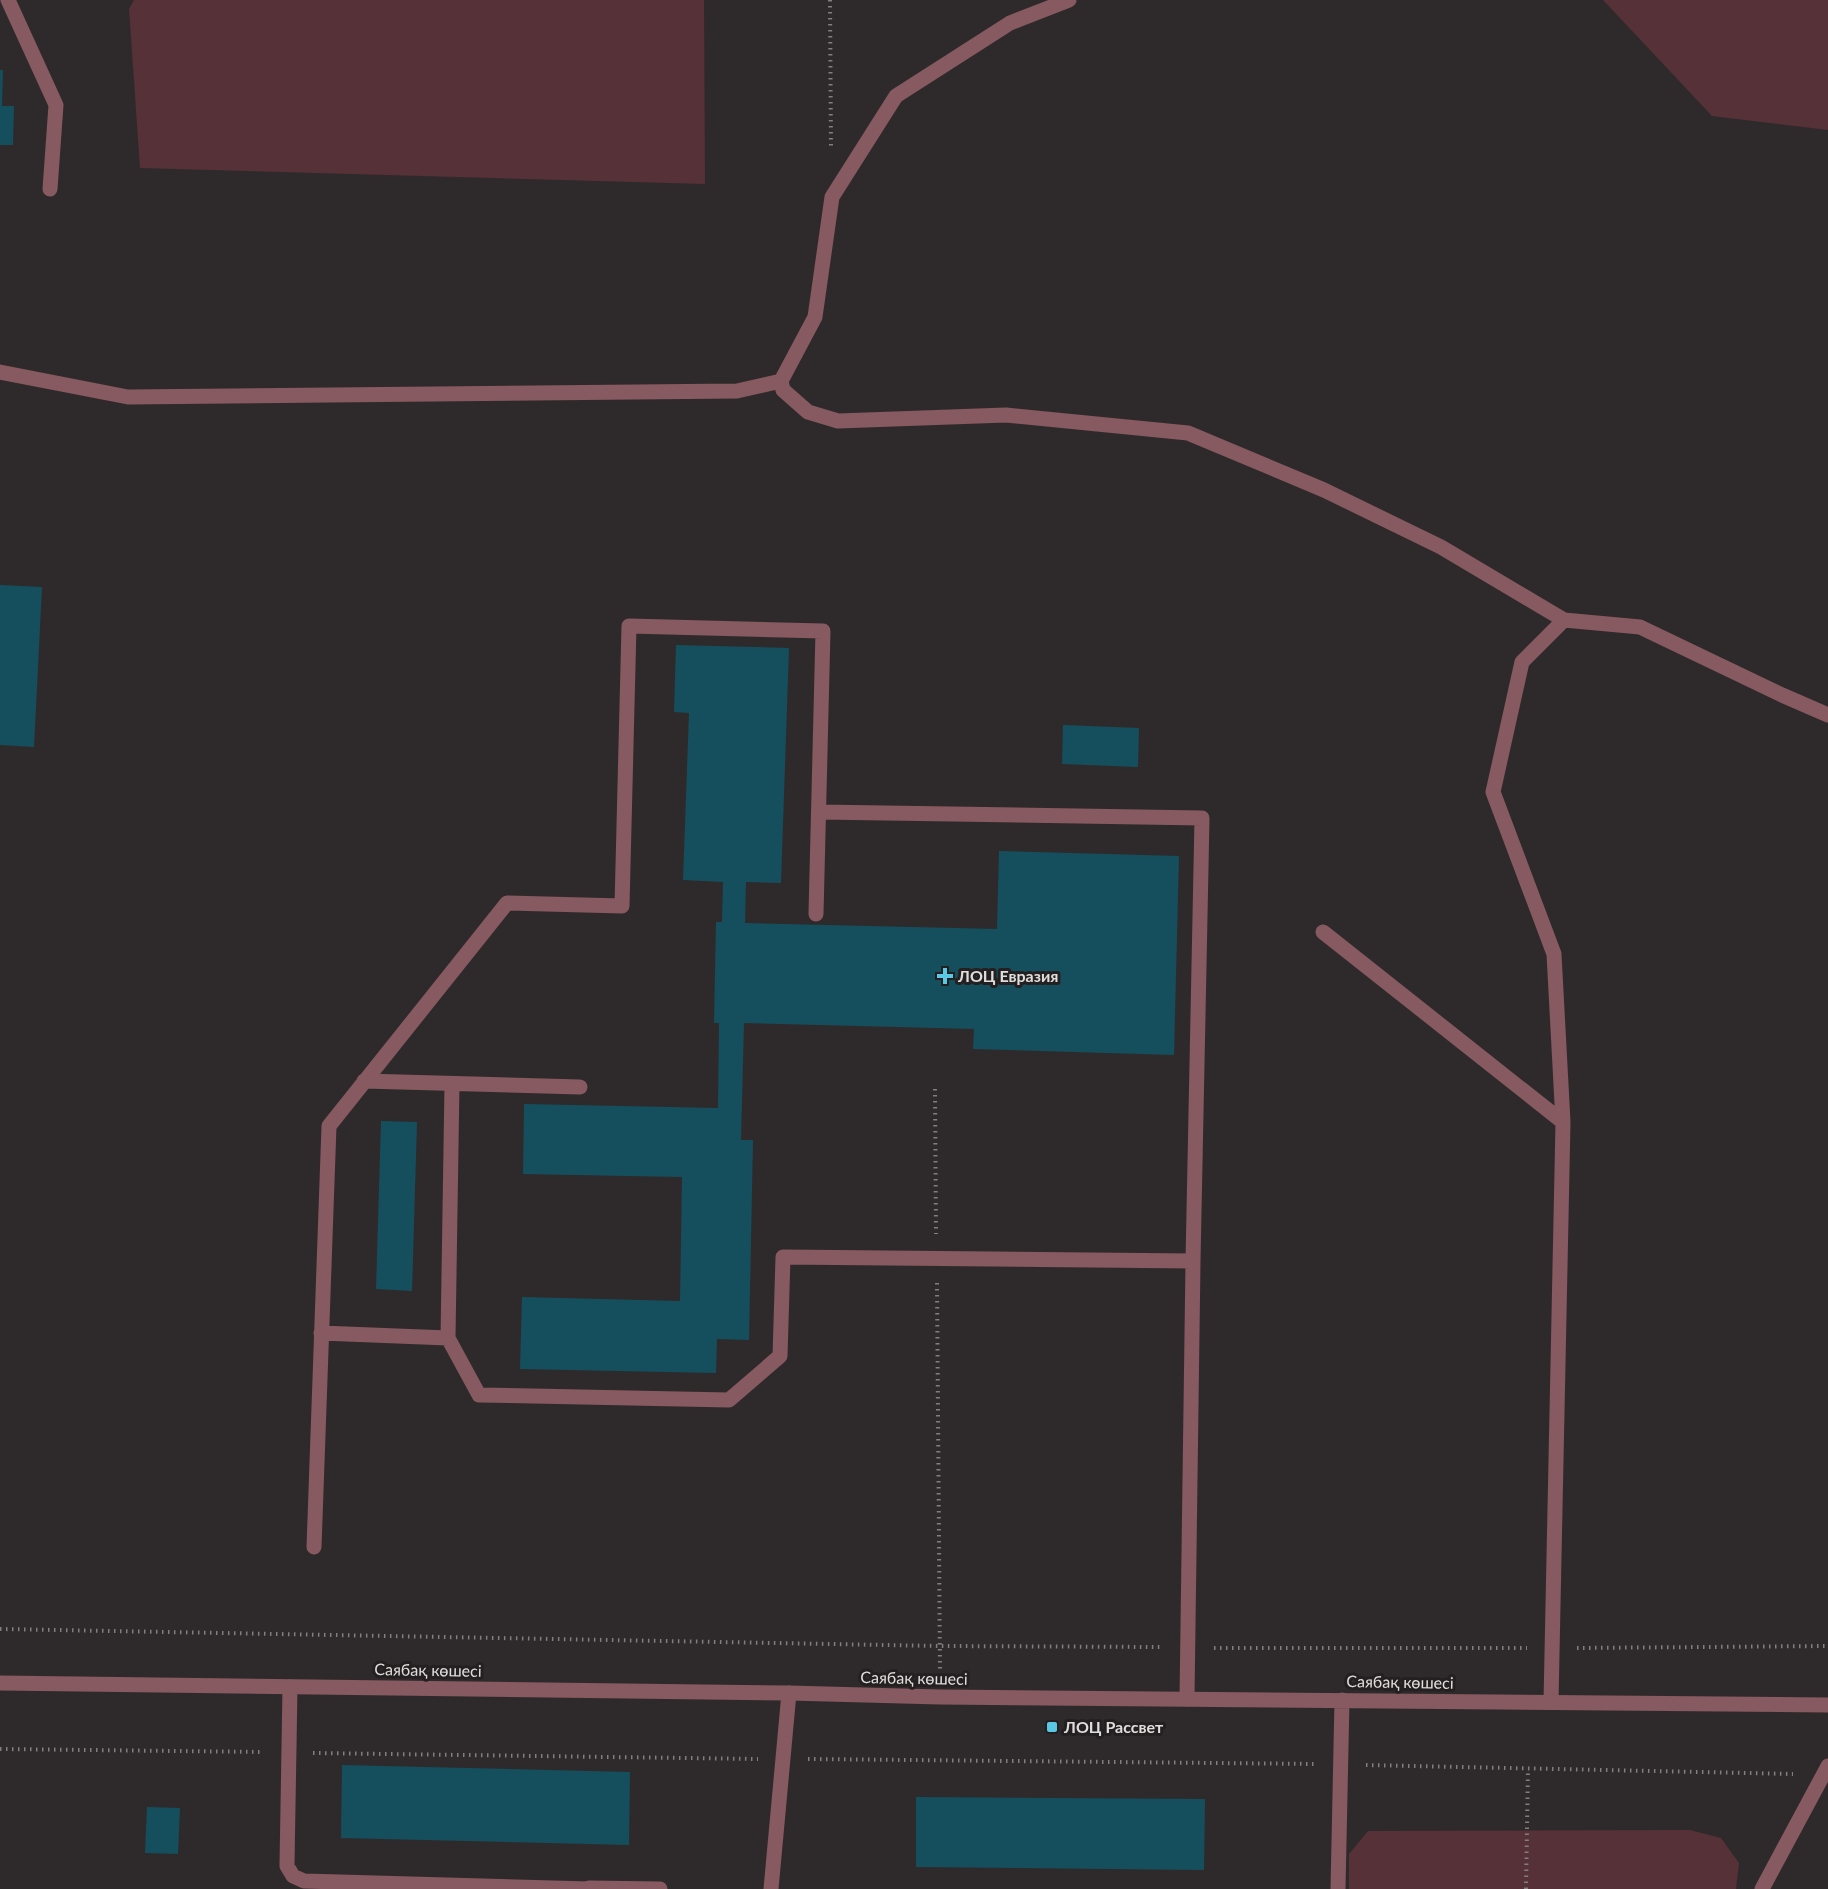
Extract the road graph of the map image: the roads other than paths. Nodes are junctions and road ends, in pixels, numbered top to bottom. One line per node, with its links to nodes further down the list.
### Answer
1 (9, 0): 3 (street)
2 (1069, 0): 5 (street)
3 (50, 189)
4 (0, 372): 5 (street)
5 (781, 381): 6 (street)
6 (1564, 621): 7 (street); 14 (street)
7 (1828, 715)
8 (819, 812): 9 (street); 11 (street); 15 (street)
9 (816, 914)
10 (1323, 932): 14 (street)
11 (364, 1082): 12 (street); 16 (street)
12 (452, 1084): 13 (street); 17 (street)
13 (580, 1087)
14 (1563, 1122): 24 (street)
15 (1193, 1261): 17 (street); 22 (street)
16 (321, 1333): 17 (street); 18 (street)
17 (448, 1338)
18 (314, 1547)
19 (0, 1683): 20 (street, Саябақ көшесі)
20 (290, 1687): 21 (street, Саябақ көшесі); 27 (street)
21 (789, 1693): 22 (street, Саябақ көшесі); 30 (street)
22 (1187, 1699): 23 (street, Саябақ көшесі)
23 (1342, 1700): 24 (street, Саябақ көшесі); 31 (street)
24 (1551, 1702): 25 (street, Саябақ көшесі)
25 (1828, 1705)
26 (1826, 1771): 32 (street)
27 (373, 1886): 28 (street)
28 (589, 1888): 29 (street)
29 (660, 1889)
30 (771, 1889)
31 (1338, 1889)
32 (1762, 1889)

